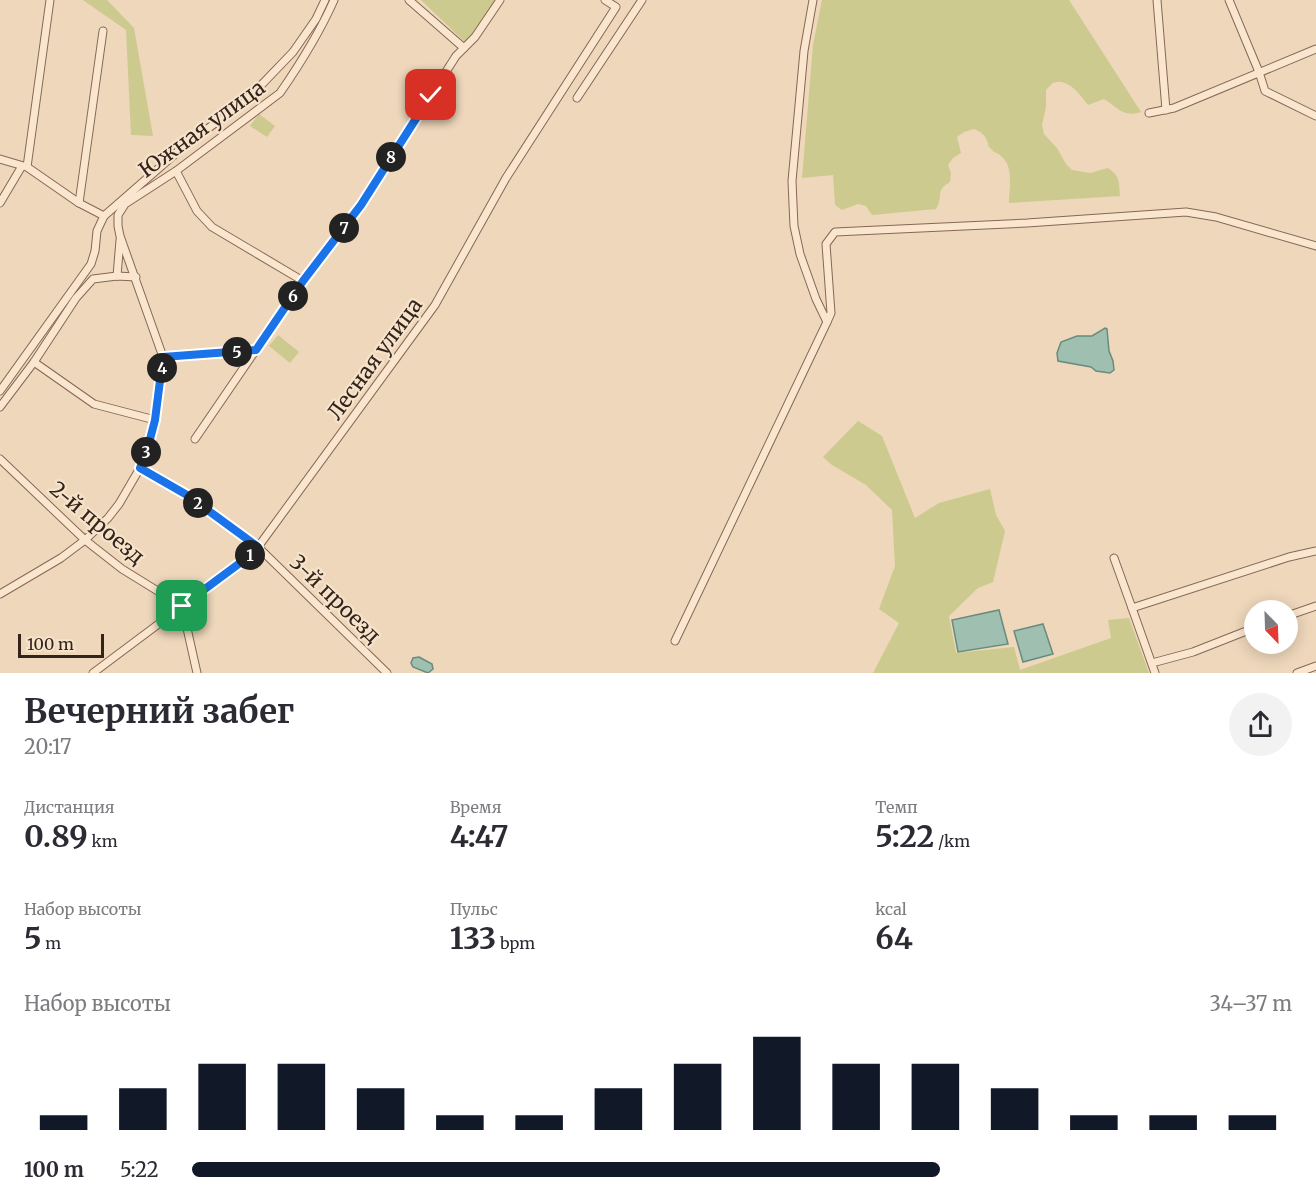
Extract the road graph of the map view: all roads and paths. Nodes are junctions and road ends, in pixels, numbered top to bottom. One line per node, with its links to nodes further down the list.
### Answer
1 (50, 0): 20 (street)
2 (325, 0): 24 (street)
3 (334, 0): 21 (street, Южная улица)
4 (409, 0): 12 (street)
5 (500, 0): 12 (street)
6 (605, 0): 41 (street, Лесная улица)
7 (642, 0): 15 (street)
8 (813, 0): 30 (street)
9 (1157, 0): 16 (street)
10 (1229, 0): 14 (street)
11 (103, 31): 23 (street)
12 (464, 48): 29 (street)
13 (1316, 49): 14 (street)
14 (1259, 72): 16 (street); 18 (street)
15 (577, 98)
16 (1166, 110): 17 (street)
17 (1149, 112)
18 (1316, 116)
19 (0, 159): 20 (street)
20 (24, 166): 22 (street); 23 (street)
21 (176, 171): 25 (street, Южная улица); 29 (street)
22 (0, 203)
23 (79, 203): 24 (street)
24 (104, 216): 34 (street)
25 (120, 236): 27 (street); 28 (street)
26 (1316, 246): 30 (street)
27 (117, 276): 28 (street); 33 (street)
28 (136, 277): 32 (street)
29 (303, 281): 31 (street)
30 (827, 322): 50 (street)
31 (256, 350): 32 (street); 37 (street)
32 (163, 357): 36 (street)
33 (34, 362): 35 (street); 36 (street)
34 (0, 391)
35 (0, 407)
36 (155, 420): 39 (street)
37 (195, 439)
38 (0, 459): 40 (street, 2-й проезд)
39 (140, 468): 40 (street); 41 (street, 3-й проезд)
40 (86, 540): 44 (street); 45 (street, 2-й проезд)
41 (258, 547): 45 (street, Лесная улица); 55 (street, 3-й проезд)
42 (1316, 551): 47 (street)
43 (1114, 558): 47 (street)
44 (0, 594)
45 (182, 606): 53 (street, Лесная улица); 54 (street)
46 (1316, 606): 48 (street)
47 (1132, 608): 51 (street)
48 (1298, 612)
49 (1244, 632): 51 (street)
50 (675, 641)
51 (1152, 663): 56 (street)
52 (1316, 666): 57 (street)
53 (93, 673)
54 (197, 673)
55 (387, 673)
56 (1155, 673)
57 (1297, 673)

